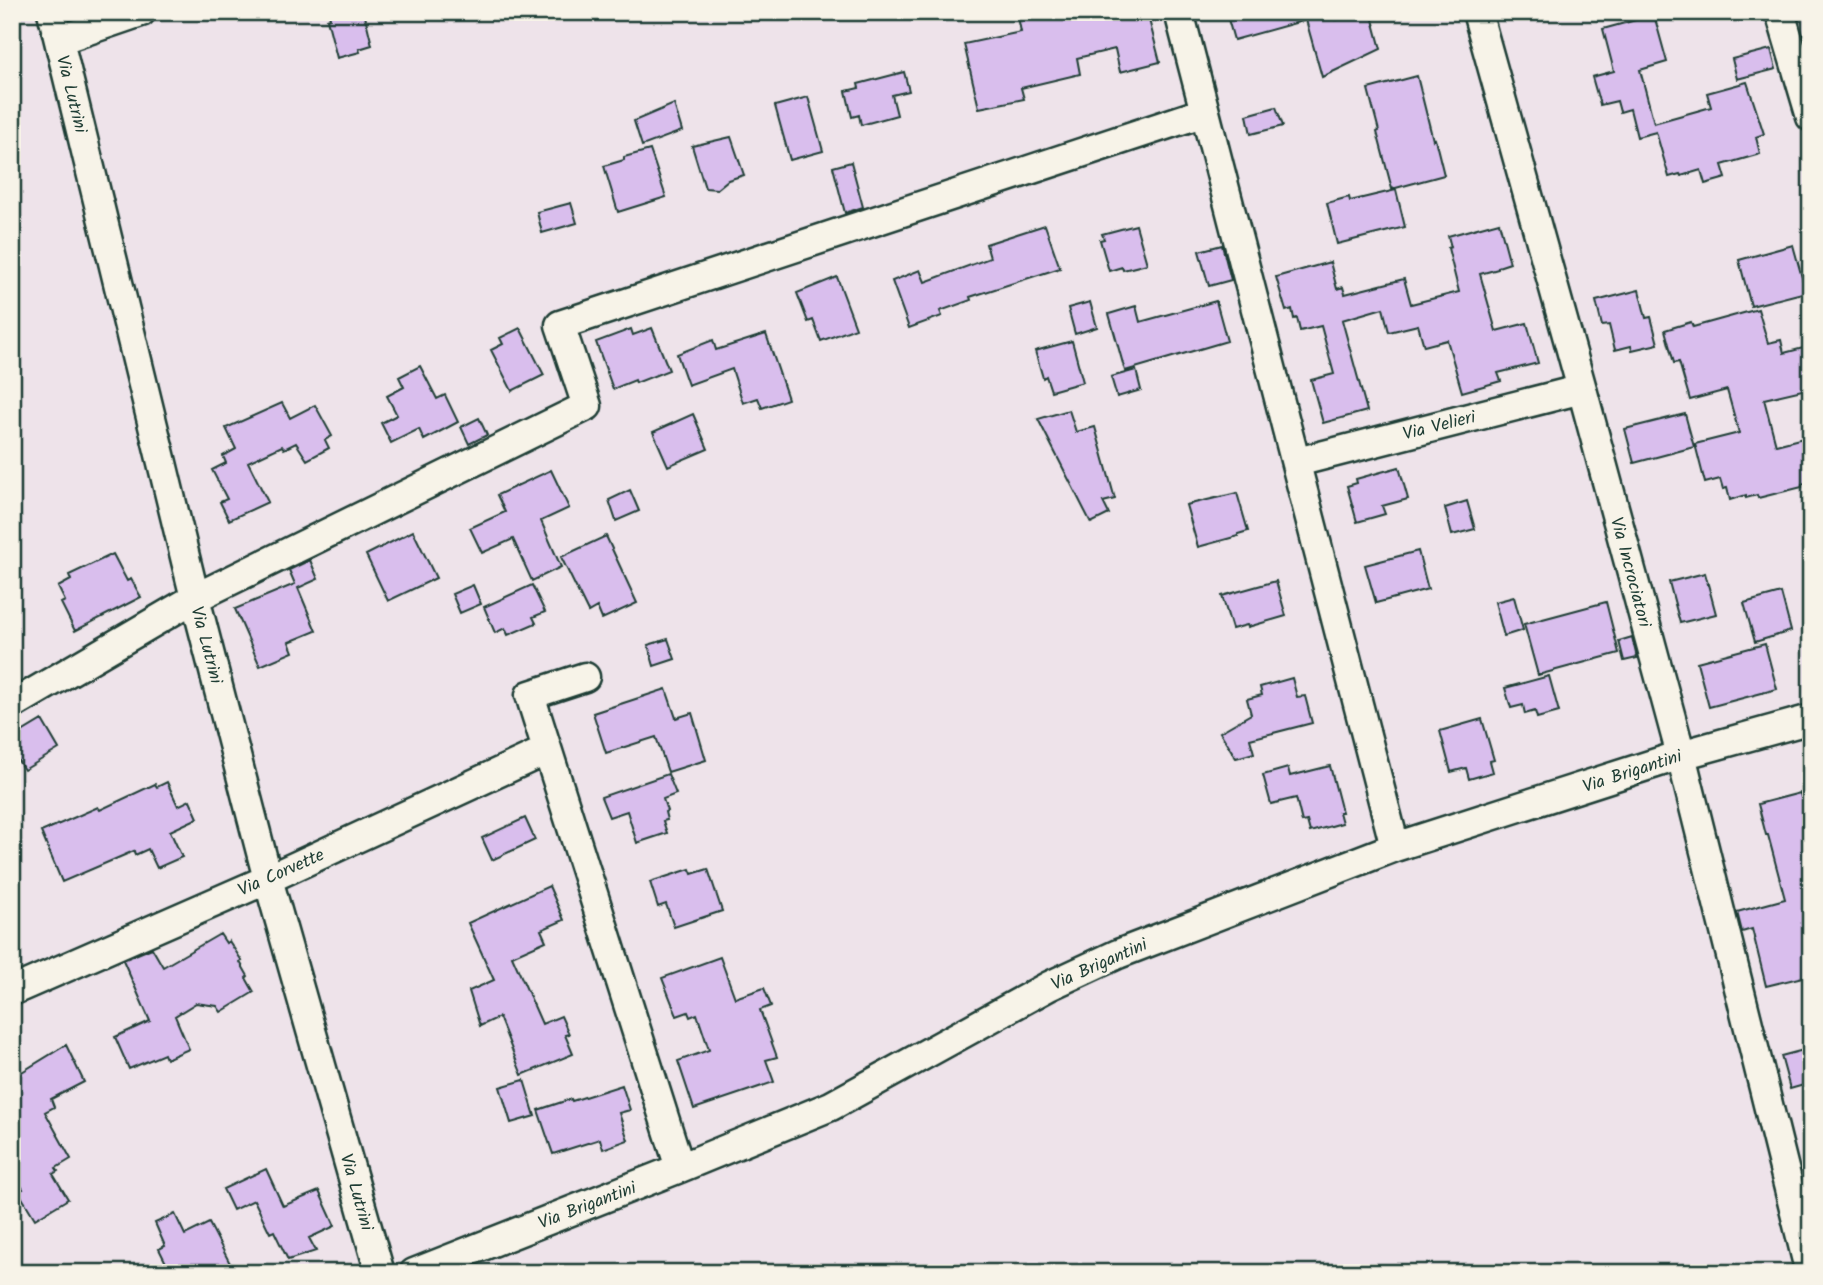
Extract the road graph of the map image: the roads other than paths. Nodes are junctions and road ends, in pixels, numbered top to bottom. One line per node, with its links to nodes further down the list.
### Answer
1 (52, 12): 6 (street, Via Lutrini)
2 (141, 12): 6 (street)
3 (1179, 12): 7 (street)
4 (1477, 12): 9 (street, Via Incrociatori)
5 (1780, 12): 8 (street)
6 (59, 40): 11 (street, Via Lutrini)
7 (1205, 112): 10 (street); 11 (street)
8 (1811, 117)
9 (1582, 389): 10 (street, Via Velieri); 16 (street, Via Incrociatori)
10 (1297, 462): 17 (street)
11 (195, 598): 13 (street); 18 (street, Via Lutrini)
12 (585, 677): 15 (street)
13 (12, 705)
14 (1811, 719): 16 (street, Via Brigantini)
15 (547, 750): 18 (street, Via Corvette); 20 (street)
16 (1681, 755): 17 (street, Via Brigantini); 23 (street, Via Incrociatori)
17 (1395, 847): 20 (street, Via Brigantini)
18 (268, 879): 19 (street, Via Corvette); 21 (street, Via Lutrini)
19 (12, 990)
20 (680, 1168): 22 (street, Via Brigantini)
21 (380, 1273)
22 (414, 1273)
23 (1810, 1273)

